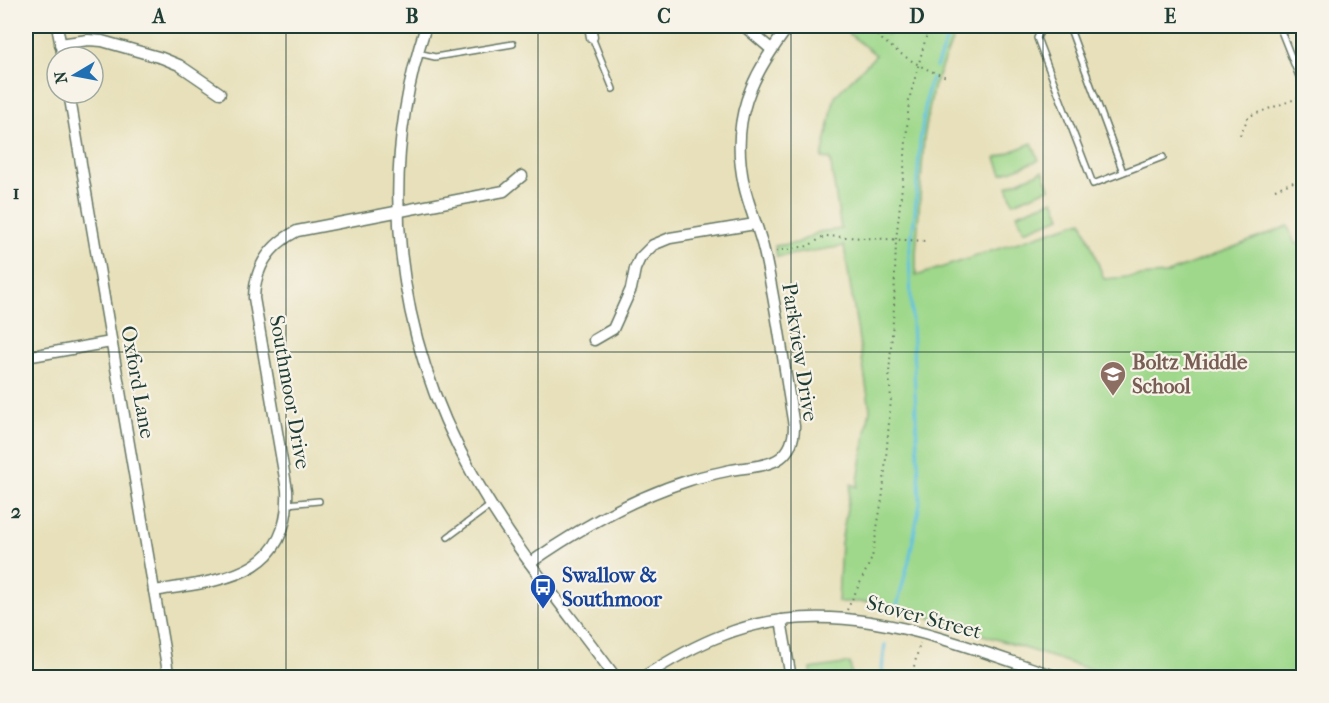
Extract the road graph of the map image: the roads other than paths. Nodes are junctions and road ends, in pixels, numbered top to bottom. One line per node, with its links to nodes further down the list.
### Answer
1 (57, 26): 9 (street)
2 (426, 26): 12 (street)
3 (744, 26): 11 (street)
4 (789, 26): 11 (street, Parkview Drive)
5 (1043, 26): 18 (lane)
6 (1069, 26): 18 (lane)
7 (1279, 26): 14 (lane)
8 (591, 31): 13 (lane)
9 (60, 44): 15 (street)
10 (513, 44): 12 (lane)
11 (771, 49): 21 (street, Parkview Drive)
12 (417, 53): 20 (street)
13 (613, 89)
14 (1304, 89)
15 (220, 93)
16 (71, 105): 23 (street, Oxford Lane)
17 (1163, 157): 18 (lane)
18 (1123, 172)
19 (522, 176): 20 (street, Southmoor Drive)
20 (398, 211): 26 (street, Southmoor Drive); 27 (street)
21 (755, 224): 22 (street); 29 (street, Parkview Drive)
22 (594, 340)
23 (111, 342): 24 (street); 30 (street, Oxford Lane)
24 (26, 357)
25 (319, 501): 26 (lane)
26 (287, 504): 30 (street, Southmoor Drive)
27 (491, 505): 28 (lane); 29 (street)
28 (448, 537)
29 (530, 563): 34 (street)
30 (154, 591): 33 (street, Oxford Lane)
31 (781, 620): 32 (street, Stover Street); 35 (street, Stover Street); 36 (street)
32 (1046, 675): 37 (street, Stover Street)
33 (169, 678)
34 (616, 678)
35 (642, 678)
36 (791, 678)
37 (1061, 678)

